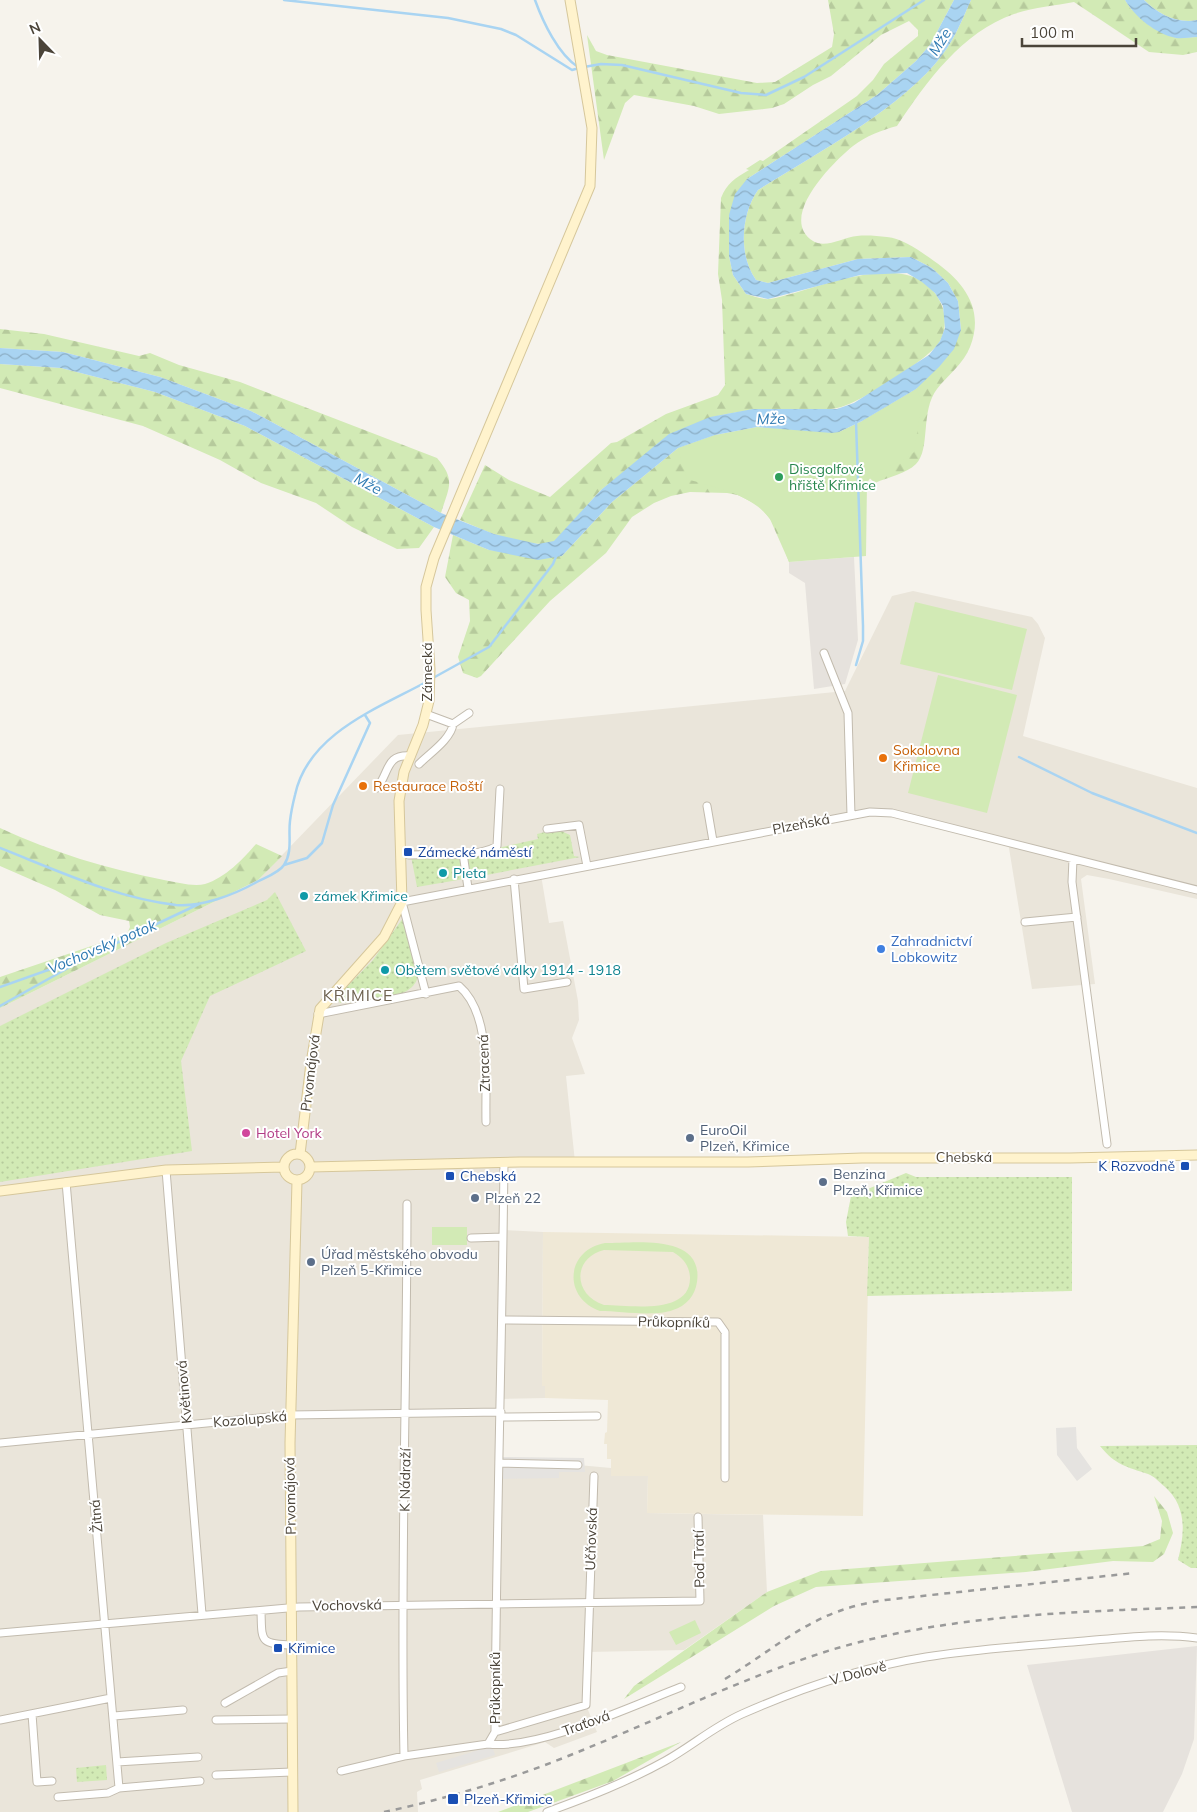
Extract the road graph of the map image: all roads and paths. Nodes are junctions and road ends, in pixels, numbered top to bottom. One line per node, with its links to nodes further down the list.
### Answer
1 (570, 0): 4 (street, Zámecká)
2 (824, 653): 11 (street)
3 (469, 713): 5 (street)
4 (426, 714): 5 (street); 6 (street, Zámecká)
5 (453, 724): 7 (street)
6 (411, 756): 8 (street); 21 (street, Zámecká)
7 (419, 764)
8 (377, 788)
9 (500, 789): 14 (street)
10 (707, 806): 13 (street)
11 (851, 815): 13 (street, Plzeňská); 16 (street, Plzeňská)
12 (548, 829): 17 (street)
13 (713, 841): 17 (street, Plzeňská)
14 (463, 853): 15 (street); 19 (street)
15 (409, 854)
16 (1073, 859): 20 (street, Plzeňská); 22 (street)
17 (587, 866): 18 (street, Plzeňská)
18 (514, 879): 19 (street, Plzeňská); 24 (street)
19 (468, 888): 21 (street, Plzeňská)
20 (1197, 890)
21 (402, 902): 25 (street); 26 (street)
22 (1077, 917): 23 (street); 28 (street)
23 (1025, 922)
24 (567, 982)
25 (426, 994): 26 (street); 27 (street, Ztracená)
26 (317, 1018): 29 (street, Prvomájová)
27 (486, 1122)
28 (1107, 1144)
29 (300, 1154): 32 (street); 33 (street)
30 (1197, 1154): 31 (street, Chebská)
31 (504, 1162): 32 (street, Chebská); 39 (street, Průkopníků)
32 (311, 1167): 35 (street)
33 (284, 1168): 34 (street); 35 (street)
34 (166, 1170): 36 (street); 46 (street, Květinová)
35 (297, 1181): 44 (street, Prvomájová)
36 (66, 1182): 37 (street); 47 (street, Žitná)
37 (0, 1191)
38 (408, 1204): 42 (street, K Nádraží)
39 (503, 1237): 40 (street); 41 (street, Průkopníků)
40 (471, 1238)
41 (502, 1320): 43 (street, Průkopníků); 52 (street, Průkopníků)
42 (407, 1413): 43 (street, Kozolupská); 44 (street, Kozolupská); 56 (street, K Nádraží)
43 (501, 1414): 45 (street, Kozolupská); 49 (street, Průkopníků)
44 (290, 1415): 46 (street, Kozolupská); 57 (street, Prvomájová)
45 (596, 1416)
46 (186, 1425): 47 (street, Kozolupská); 59 (street, Květinová)
47 (89, 1435): 48 (street, Kozolupská); 60 (street, Žitná)
48 (0, 1443)
49 (500, 1463): 50 (street); 55 (street, Průkopníků)
50 (578, 1465)
51 (594, 1476): 54 (street, Učňovská)
52 (725, 1478)
53 (698, 1517): 54 (street, Pod Tratí)
54 (589, 1602): 55 (street, Vochovská); 68 (street, Učňovská)
55 (495, 1603): 56 (street, Vochovská); 75 (street, Průkopníků)
56 (402, 1604): 57 (street, Vochovská); 77 (street, K Nádraží)
57 (291, 1607): 58 (street, Vochovská); 63 (street, Prvomájová)
58 (261, 1611): 59 (street, Vochovská); 63 (street)
59 (202, 1614): 60 (street, Vochovská)
60 (106, 1623): 61 (street, Vochovská); 66 (street, Žitná)
61 (0, 1632)
62 (1197, 1638): 88 (street, V Dolově)
63 (292, 1645): 64 (street, Prvomájová)
64 (292, 1671): 67 (street); 72 (street, Prvomájová)
65 (680, 1687): 76 (street, Traťová)
66 (111, 1698): 70 (street); 71 (street, Žitná)
67 (225, 1703)
68 (586, 1705): 75 (street, Traťová)
69 (183, 1710): 71 (street)
70 (32, 1714): 73 (street); 83 (street)
71 (114, 1716): 79 (street, Žitná)
72 (292, 1719): 74 (street); 81 (street, Prvomájová)
73 (0, 1720)
74 (216, 1720)
75 (495, 1732): 76 (street)
76 (488, 1744): 77 (street, Traťová)
77 (404, 1756): 80 (street, Traťová)
78 (198, 1757): 79 (street)
79 (117, 1762): 85 (street, Žitná)
80 (341, 1771)
81 (292, 1772): 82 (street); 87 (street, Prvomájová)
82 (216, 1775)
83 (52, 1781)
84 (200, 1781): 85 (street)
85 (119, 1788): 86 (street)
86 (58, 1797)
87 (293, 1812)
88 (547, 1812)

